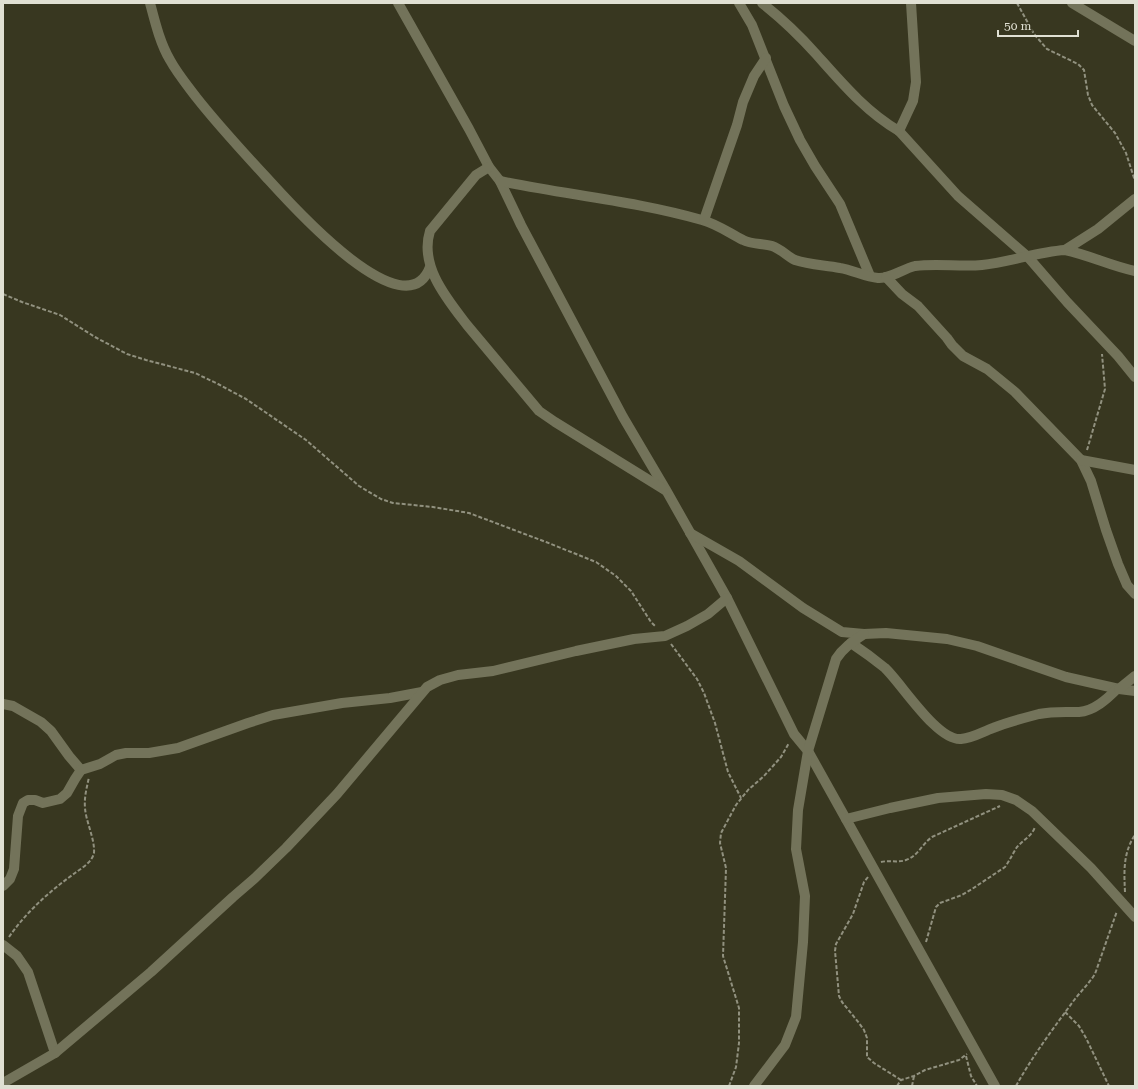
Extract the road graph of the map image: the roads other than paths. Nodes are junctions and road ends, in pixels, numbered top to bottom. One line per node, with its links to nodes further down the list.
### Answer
1 (150, 3): 16 (street)
2 (398, 3): 10 (street)
3 (739, 3): 8 (street)
4 (762, 3): 9 (street)
5 (911, 3): 9 (street)
6 (1072, 3): 7 (street)
7 (1135, 42)
8 (766, 58): 13 (street); 18 (street)
9 (899, 131): 15 (street)
10 (489, 167): 11 (street); 16 (street)
11 (500, 181): 13 (street); 23 (street)
12 (1135, 199): 14 (street)
13 (704, 220): 18 (street)
14 (1065, 250): 15 (street); 17 (street)
15 (1028, 257): 19 (street); 20 (street)
16 (430, 267): 23 (street)
17 (1135, 271)
18 (870, 276): 19 (street)
19 (886, 277): 21 (street)
20 (1135, 377)
21 (1082, 461): 22 (street); 25 (street)
22 (1135, 470)
23 (666, 490): 24 (street)
24 (690, 533): 26 (street); 27 (street)
25 (1135, 594)
26 (727, 598): 32 (street); 34 (street)
27 (864, 634): 28 (street); 30 (street)
28 (851, 642): 30 (street); 34 (street)
29 (1135, 676): 30 (street)
30 (1118, 689): 31 (street)
31 (1135, 691)
32 (422, 692): 35 (street); 40 (street)
33 (3, 704): 35 (street)
34 (808, 751): 36 (street); 42 (street)
35 (81, 770): 37 (street)
36 (846, 819): 38 (street); 43 (street)
37 (3, 886)
38 (1132, 913)
39 (3, 945): 40 (street)
40 (55, 1053): 41 (street)
41 (3, 1083)
42 (754, 1086)
43 (995, 1086)

